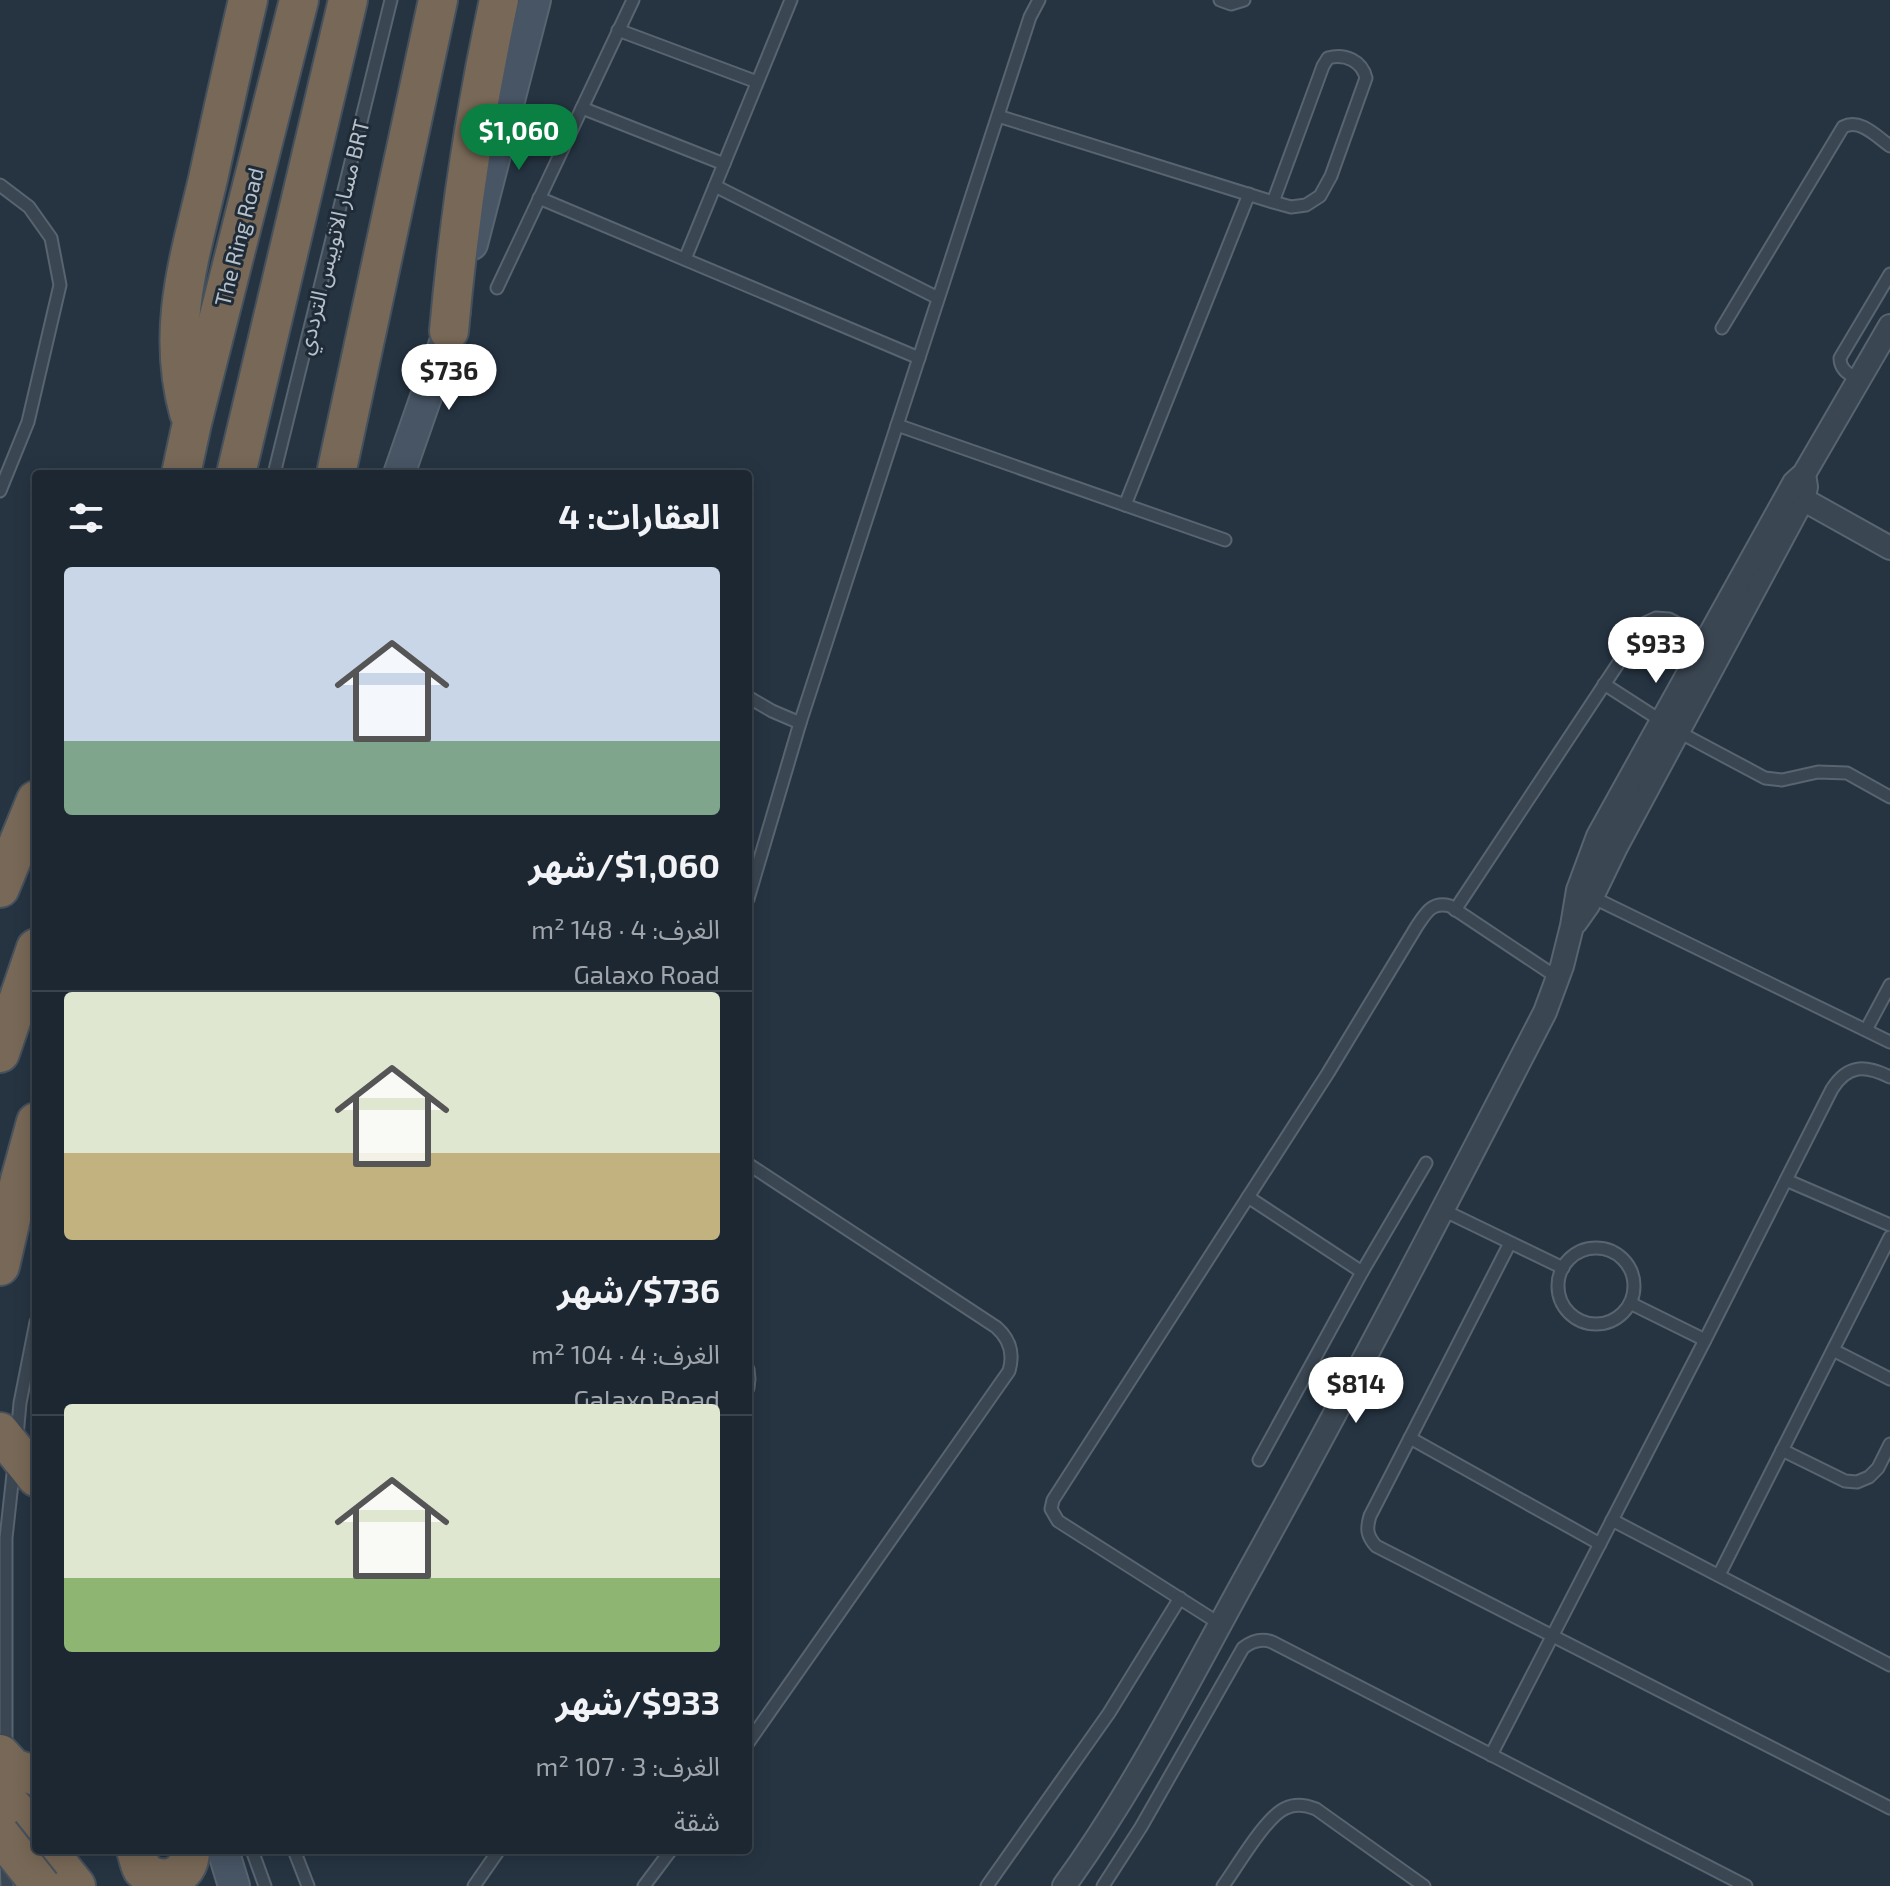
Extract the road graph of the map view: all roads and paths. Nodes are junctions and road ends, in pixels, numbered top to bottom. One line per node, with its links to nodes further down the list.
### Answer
1 (248, 0): 35 (highway)
2 (299, 0): 19 (highway, The Ring Road)
3 (391, 0): 37 (lane, مسار الاتوبيس الترددي BRT)
4 (438, 0): 38 (highway)
5 (499, 0): 31 (highway)
6 (535, 0): 31 (street)
7 (633, 0): 13 (lane)
8 (791, 0): 14 (lane)
9 (1039, 0): 16 (lane)
10 (1220, 0): 11 (lane)
11 (1244, 0)
12 (346, 7): 19 (highway); 36 (highway)
13 (618, 30): 14 (lane); 15 (lane)
14 (757, 82): 18 (lane)
15 (582, 108): 18 (lane); 23 (lane)
16 (998, 116): 22 (lane); 28 (lane)
17 (1890, 146): 30 (lane)
18 (724, 164): 21 (lane)
19 (255, 174): 35 (highway, The Ring Road)
20 (0, 185): 40 (lane)
21 (715, 186): 25 (lane); 28 (lane)
22 (1249, 194): 24 (lane); 42 (lane)
23 (539, 198): 25 (lane); 27 (lane)
24 (1273, 202): 24 (lane)
25 (685, 259): 32 (lane)
26 (1890, 274): 33 (lane)
27 (497, 288)
28 (938, 298): 32 (lane)
29 (1890, 326): 33 (street)
30 (1722, 328)
31 (449, 331): 39 (street)
32 (919, 358): 34 (lane)
33 (1858, 380): 41 (street)
34 (897, 425): 42 (lane); 48 (lane)
35 (183, 458)
36 (237, 470)
37 (275, 470)
38 (337, 470)
39 (400, 470)
40 (0, 491)
41 (1796, 495): 44 (street); 45 (street); 49 (street)
42 (1125, 505): 43 (lane)
43 (1225, 540)
44 (1890, 548)
45 (1707, 639): 46 (lane); 49 (street)
46 (1604, 684): 49 (lane); 55 (lane)
47 (752, 699): 48 (lane)
48 (800, 723): 52 (lane)
49 (1670, 726): 50 (lane); 54 (street); 56 (street)
50 (1890, 797)
51 (32, 810): 53 (highway)
52 (752, 885)
53 (0, 888)
54 (1592, 897): 56 (street); 60 (lane)
55 (1455, 910): 58 (lane); 68 (lane)
56 (1572, 926): 58 (street)
57 (32, 960): 62 (highway)
58 (1558, 978): 69 (street)
59 (1890, 985): 60 (lane)
60 (1866, 1030): 61 (lane)
61 (1890, 1042)
62 (0, 1053)
63 (1890, 1077): 67 (lane)
64 (32, 1136): 73 (highway)
65 (1426, 1163): 75 (lane)
66 (752, 1167): 94 (lane)
67 (1786, 1180): 70 (lane); 77 (lane)
68 (1248, 1197): 75 (lane); 90 (lane)
69 (1443, 1210): 72 (lane); 91 (street)
70 (1890, 1225)
71 (1890, 1237): 79 (lane)
72 (1510, 1243): 74 (lane); 82 (lane)
73 (0, 1266)
74 (1563, 1268): 76 (lane); 76 (lane)
75 (1362, 1272): 85 (lane)
76 (1630, 1303): 77 (lane)
77 (1705, 1340): 87 (lane)
78 (32, 1342): 112 (lane)
79 (1833, 1350): 80 (lane); 84 (lane)
80 (1890, 1379)
81 (0, 1432): 86 (highway)
82 (1410, 1438): 88 (lane); 92 (lane)
83 (1890, 1444): 84 (lane)
84 (1782, 1450): 89 (lane)
85 (1259, 1460)
86 (32, 1472)
87 (1612, 1520): 88 (lane); 89 (lane)
88 (1600, 1544): 92 (lane)
89 (1719, 1575): 93 (lane)
90 (1180, 1598): 91 (lane); 121 (lane)
91 (1220, 1624): 122 (street)
92 (1552, 1635): 96 (lane); 99 (lane)
93 (1890, 1665)
94 (752, 1737)
95 (0, 1754): 97 (highway)
96 (1491, 1755): 123 (lane); 126 (lane)
97 (32, 1775)
98 (0, 1791): 100 (highway)
99 (1890, 1808)
100 (32, 1831)
101 (0, 1834): 113 (highway, bridge)
102 (51, 1854): 114 (highway)
103 (77, 1854): 114 (highway)
104 (137, 1854): 105 (highway)
105 (190, 1854)
106 (203, 1854): 115 (highway)
107 (224, 1854): 116 (street)
108 (253, 1854): 117 (lane)
109 (296, 1854): 118 (lane)
110 (496, 1854): 119 (lane)
111 (668, 1854): 120 (lane)
112 (7, 1886)
113 (41, 1886)
114 (79, 1886)
115 (197, 1886)
116 (234, 1886)
117 (265, 1886)
118 (308, 1886)
119 (474, 1886)
120 (644, 1886)
121 (987, 1886)
122 (1064, 1886)
123 (1103, 1886)
124 (1223, 1886): 125 (lane)
125 (1424, 1886)
126 (1746, 1886)

